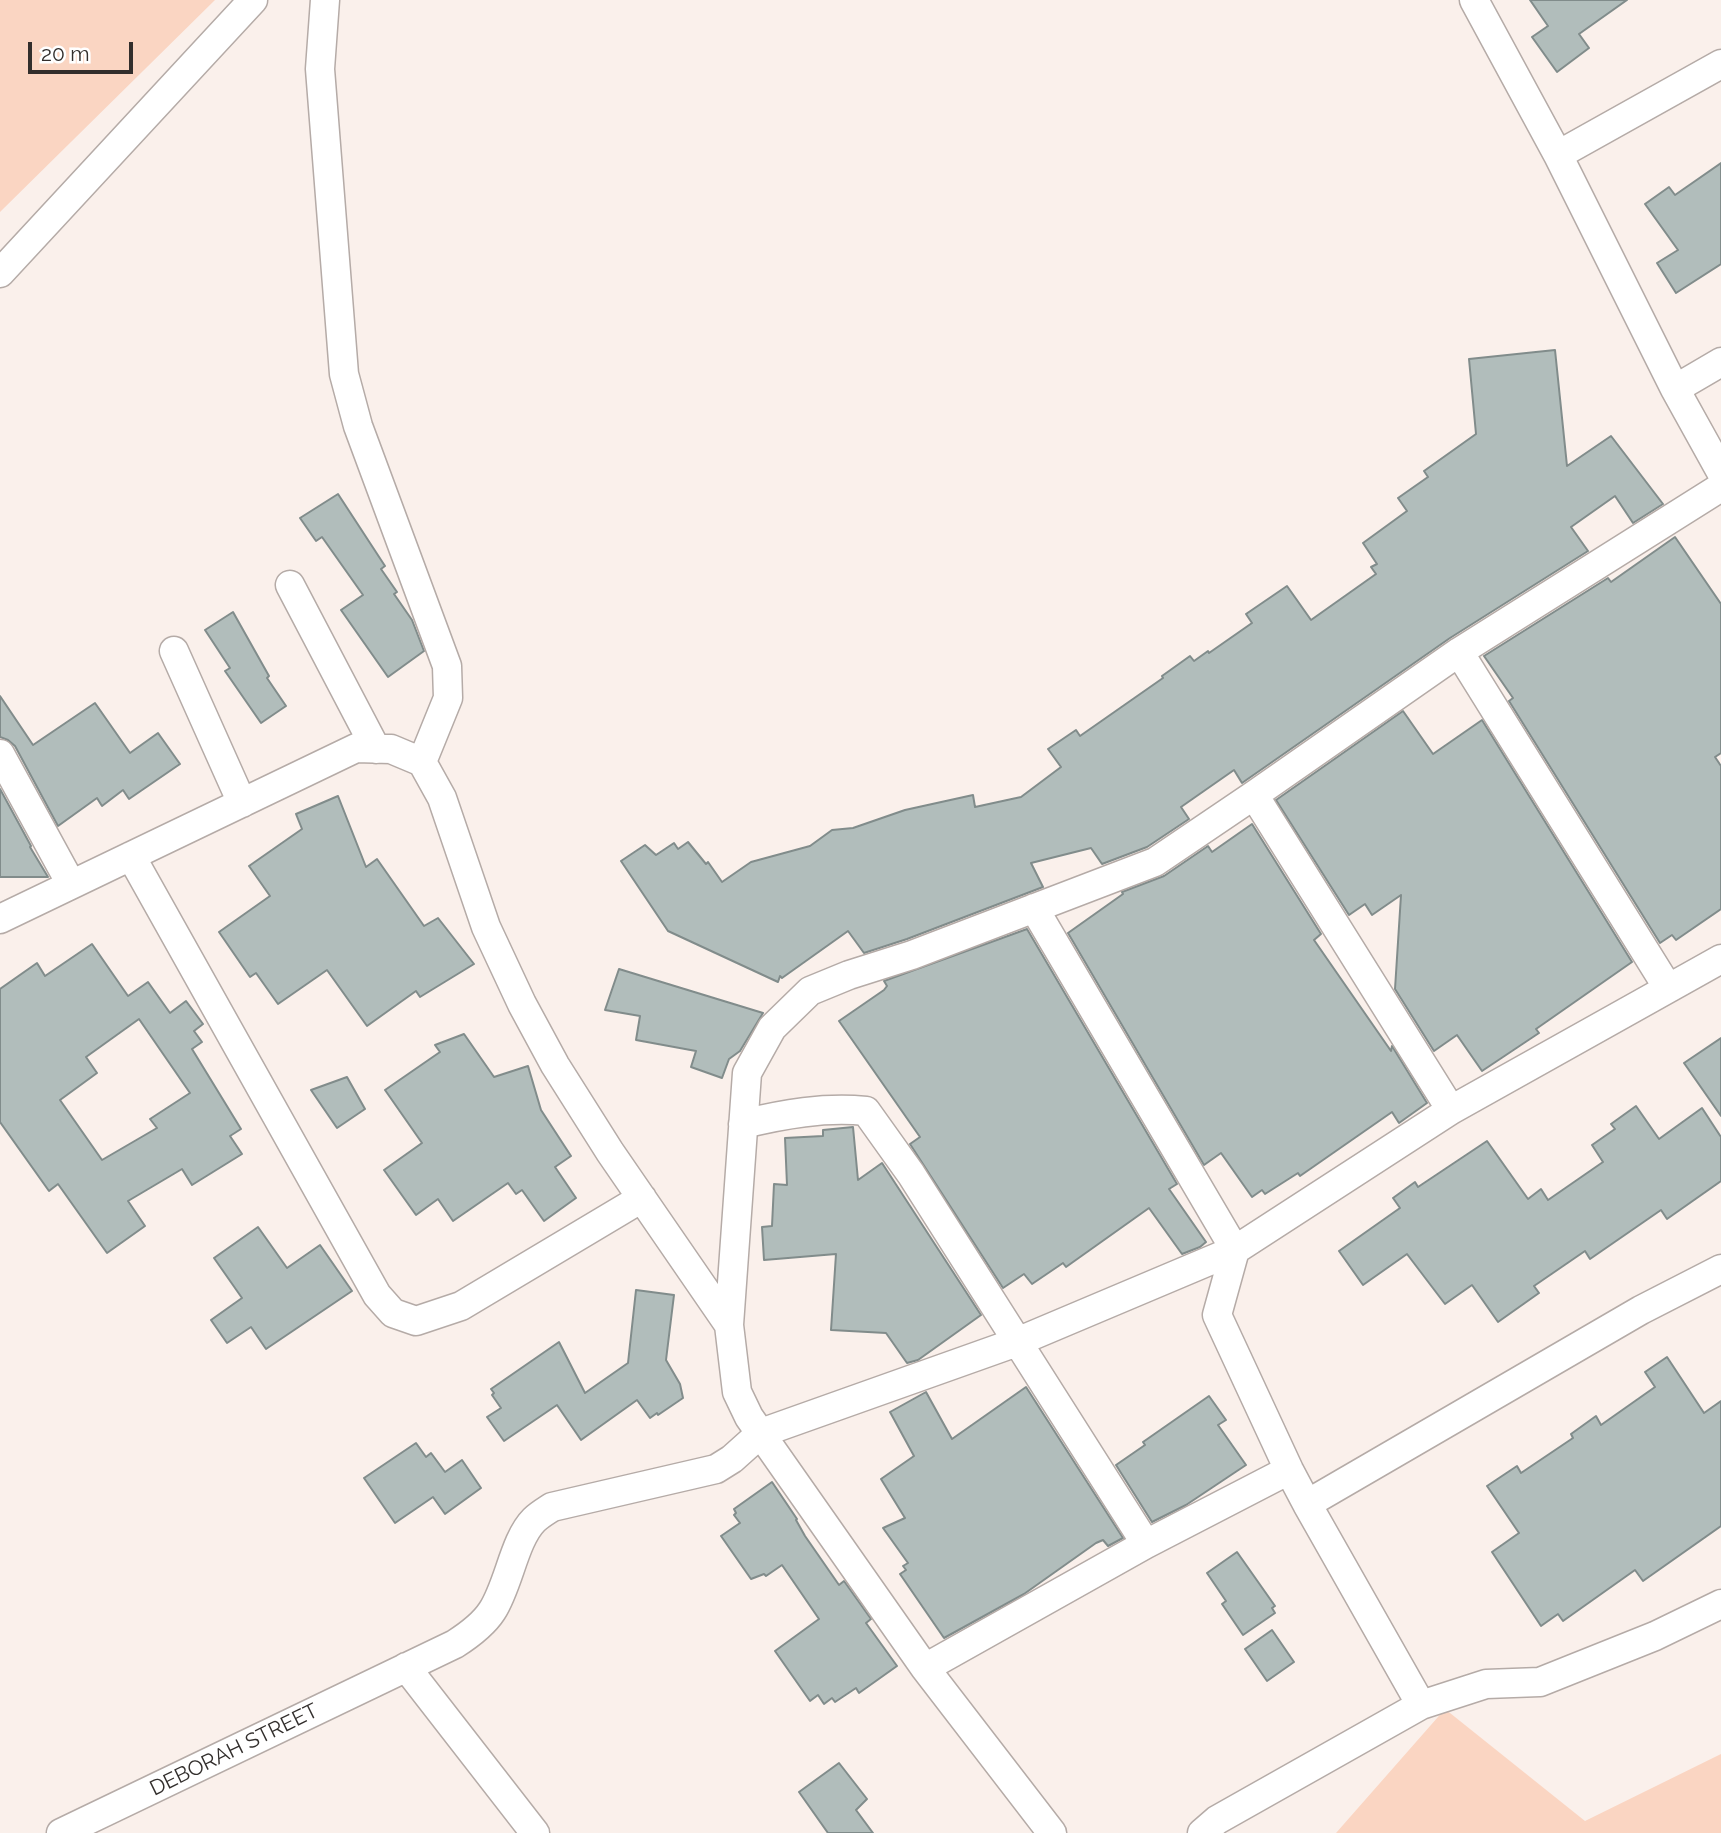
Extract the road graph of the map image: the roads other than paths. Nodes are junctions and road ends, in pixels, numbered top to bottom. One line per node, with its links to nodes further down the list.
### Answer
1 (253, 0): 6 (street)
2 (325, 0): 16 (street)
3 (1474, 0): 5 (street)
4 (1721, 64): 5 (street)
5 (1558, 155): 8 (street)
6 (0, 273)
7 (1721, 362): 8 (street)
8 (1675, 389): 9 (street)
9 (1721, 472)
10 (1721, 487): 13 (street)
11 (290, 584): 14 (street)
12 (174, 651): 18 (street)
13 (1458, 652): 17 (street); 24 (street)
14 (376, 749): 16 (street); 18 (street)
15 (0, 754): 20 (street)
16 (422, 762): 27 (street)
17 (1254, 795): 21 (street); 25 (street)
18 (242, 803): 19 (street)
19 (131, 856): 20 (street); 27 (street)
20 (71, 884): 22 (street)
21 (1034, 908): 26 (street); 28 (street)
22 (0, 919)
23 (1721, 959): 24 (street)
24 (1668, 988): 25 (street)
25 (1451, 1110): 28 (street)
26 (743, 1125): 30 (street); 31 (street)
27 (642, 1198): 30 (street)
28 (1236, 1250): 31 (street); 33 (street)
29 (1721, 1269): 34 (street)
30 (729, 1325): 32 (street)
31 (1017, 1342): 32 (street); 35 (street)
32 (761, 1433): 37 (street, DEBORAH STREET); 38 (street)
33 (1289, 1471): 34 (street); 35 (street)
34 (1307, 1504): 39 (street)
35 (1146, 1544): 38 (street)
36 (1721, 1604): 39 (street)
37 (406, 1667): 40 (street, DEBORAH STREET); 41 (street)
38 (925, 1668): 42 (street)
39 (1421, 1705): 43 (street)
40 (61, 1833)
41 (536, 1833)
42 (1052, 1833)
43 (1202, 1833)

